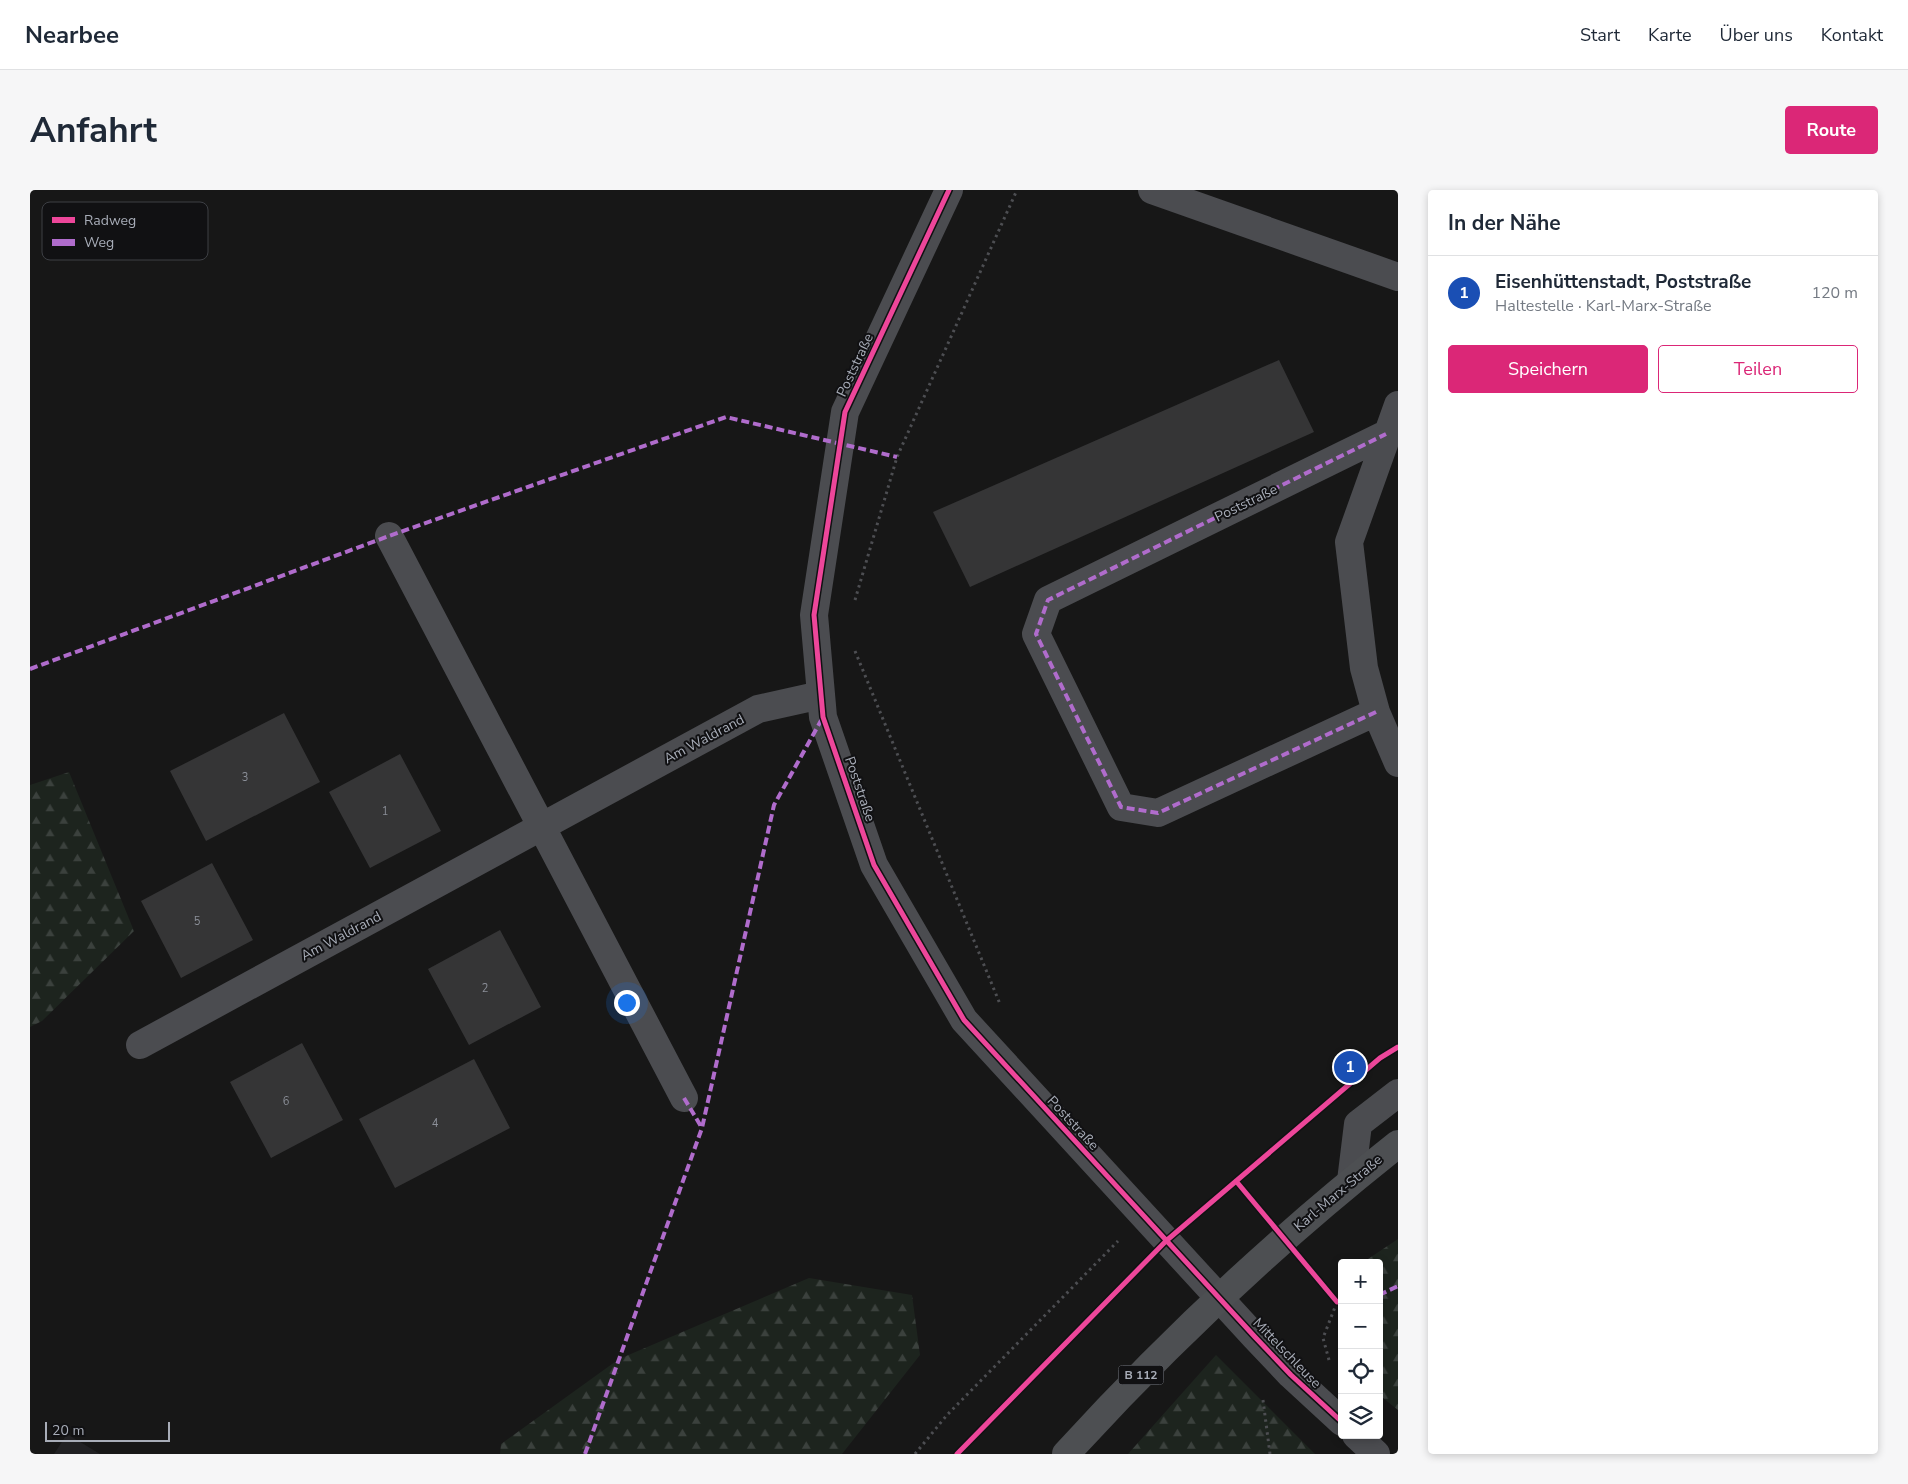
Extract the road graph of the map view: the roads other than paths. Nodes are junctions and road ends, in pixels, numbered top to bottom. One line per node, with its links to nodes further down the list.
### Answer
1 (949, 190): 7 (street, Poststraße)
2 (1152, 190): 3 (street)
3 (1398, 277)
4 (1398, 405): 5 (street)
5 (1386, 434): 8 (street); 8 (street, Poststraße)
6 (389, 536): 10 (street)
7 (821, 695): 10 (street, Am Waldrand); 16 (street, Poststraße)
8 (1376, 712): 9 (street)
9 (1398, 763)
10 (541, 827): 11 (street, Am Waldrand); 13 (street)
11 (140, 1045)
12 (1398, 1093): 15 (street)
13 (684, 1098)
14 (1398, 1144): 15 (main road, Karl-Marx-Straße / B 112)
15 (1352, 1180): 16 (main road, Karl-Marx-Straße / B 112)
16 (1219, 1298): 17 (street, Mittelschleuse); 19 (main road, Karl-Marx-Straße / B 112)
17 (1338, 1418)
18 (1360, 1439): 20 (street)
19 (1066, 1454)
20 (1376, 1454)

